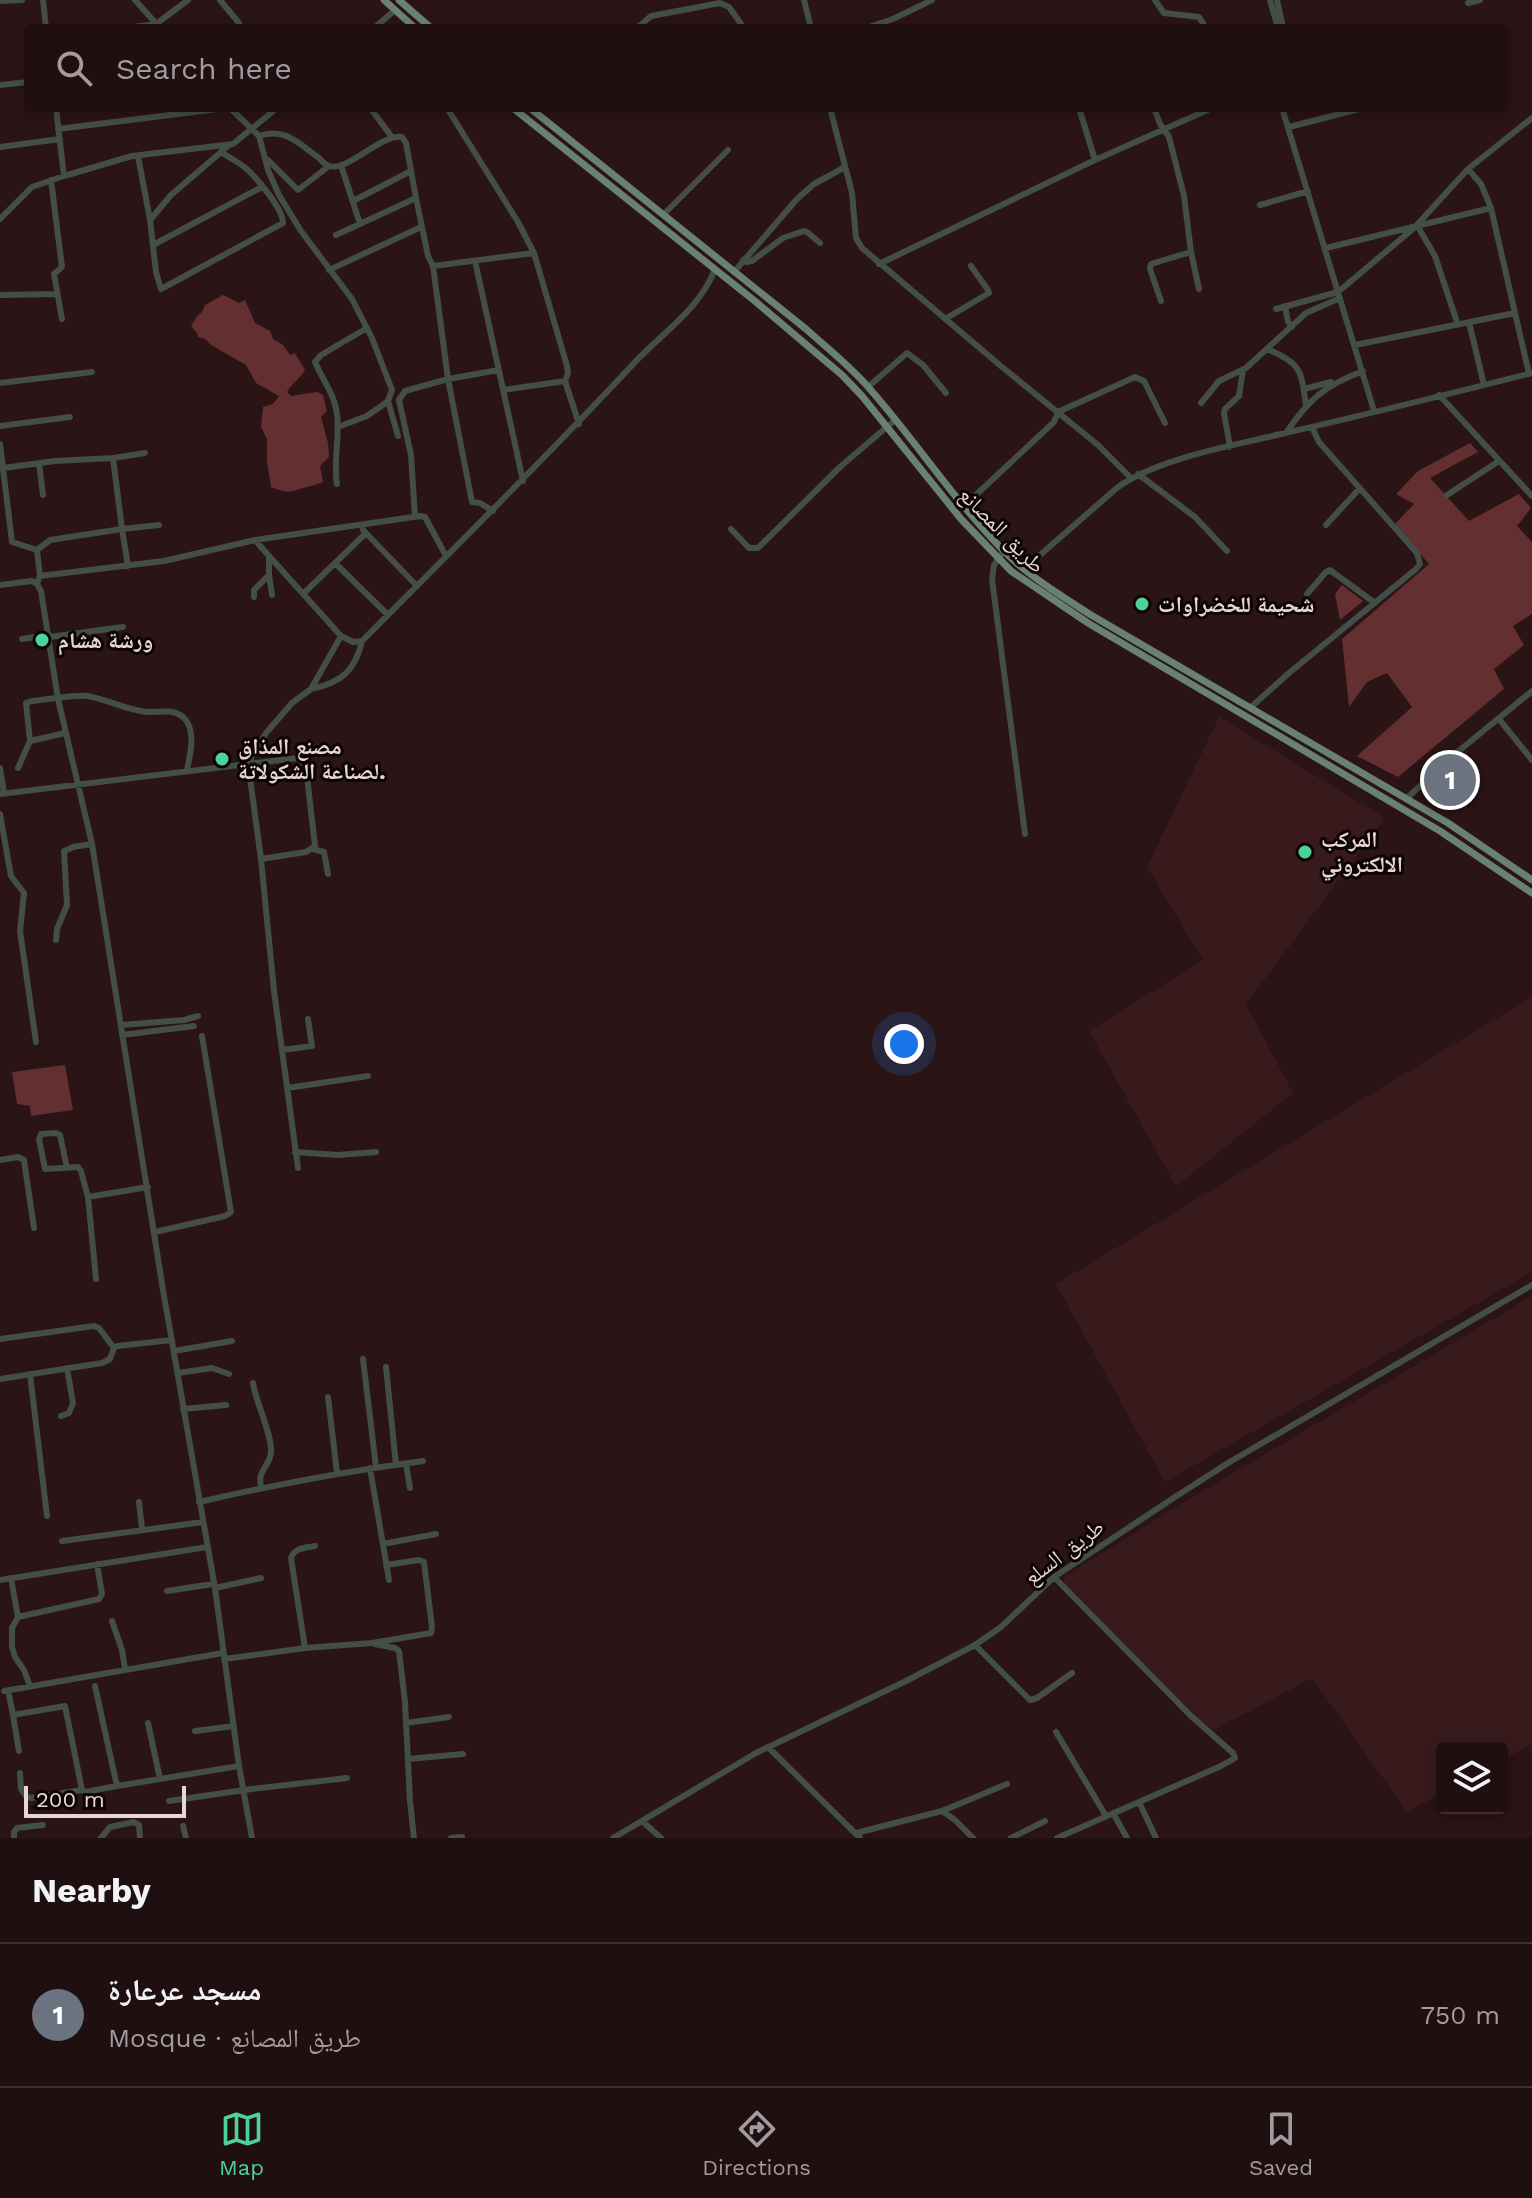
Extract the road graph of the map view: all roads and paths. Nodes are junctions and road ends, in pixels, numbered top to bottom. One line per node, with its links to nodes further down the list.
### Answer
1 (22, 0): 15 (street)
2 (43, 0): 19 (street)
3 (135, 0): 20 (street)
4 (188, 0): 21 (street)
5 (220, 0): 22 (street)
6 (384, 0): 17 (main road)
7 (399, 0): 25 (main road)
8 (804, 0): 28 (street)
9 (906, 0): 18 (street)
10 (932, 0): 18 (street)
11 (1155, 0): 30 (street)
12 (1270, 0): 31 (street)
13 (1277, 0): 32 (street)
14 (1480, 0): 16 (street)
15 (0, 1)
16 (1468, 3)
17 (394, 11): 23 (street); 24 (main road)
18 (908, 11): 29 (street)
19 (46, 24)
20 (156, 24)
21 (160, 24)
22 (238, 24)
23 (379, 24)
24 (410, 24)
25 (426, 24)
26 (642, 24): 27 (street)
27 (741, 24)
28 (810, 24)
29 (876, 24)
30 (1203, 24)
31 (1279, 24)
32 (1280, 24)
33 (24, 82): 34 (street)
34 (0, 85)
35 (56, 112): 51 (street)
36 (196, 112): 51 (street)
37 (232, 112): 53 (street)
38 (272, 112): 53 (street)
39 (373, 112): 55 (street)
40 (449, 112): 88 (street)
41 (518, 112): 94 (main road, طريق المصانع)
42 (535, 112): 77 (main road, طريق المصانع)
43 (831, 112): 66 (street)
44 (1080, 112): 63 (street)
45 (1156, 112): 52 (street)
46 (1203, 112): 52 (street)
47 (1283, 112): 50 (street)
48 (1347, 112): 50 (street)
49 (1532, 118): 67 (street)
50 (1289, 127): 72 (street)
51 (58, 129): 56 (street)
52 (1164, 129): 63 (street); 87 (street)
53 (250, 130): 54 (street); 57 (street)
54 (259, 136): 62 (street); 65 (street)
55 (392, 137): 64 (street); 68 (street)
56 (60, 139): 58 (street); 69 (street)
57 (228, 146): 60 (street); 61 (street)
58 (0, 147)
59 (728, 150): 77 (street)
60 (221, 152): 71 (street); 79 (street)
61 (138, 156): 69 (street); 79 (street)
62 (265, 157): 65 (street); 95 (street)
63 (1095, 160): 91 (street)
64 (341, 165): 65 (street); 74 (street)
65 (329, 166)
66 (845, 167): 89 (street); 91 (street)
67 (1468, 169): 76 (street); 82 (street)
68 (411, 171): 73 (street); 74 (street)
69 (64, 176): 70 (street)
70 (51, 180): 78 (street); 98 (street)
71 (262, 187): 85 (street); 85 (street)
72 (1308, 191): 75 (street); 86 (street)
73 (416, 198): 80 (street); 81 (street)
74 (353, 201): 80 (street)
75 (1260, 205)
76 (1491, 208): 82 (street); 104 (street)
77 (664, 214): 96 (main road, طريق المصانع)
78 (0, 219)
79 (150, 220): 85 (street)
80 (360, 224): 83 (street)
81 (421, 227): 92 (street); 95 (street)
82 (1416, 227): 86 (street); 100 (street); 108 (street)
83 (336, 235)
84 (820, 243): 89 (street)
85 (153, 245)
86 (1326, 248): 100 (street)
87 (1191, 252): 97 (street); 101 (street)
88 (534, 253): 90 (street); 120 (street)
89 (743, 260): 96 (street)
90 (475, 261): 92 (street); 113 (street)
91 (879, 264): 106 (street)
92 (433, 266): 118 (street)
93 (971, 266): 106 (street)
94 (715, 269): 136 (street); 138 (main road, طريق المصانع)
95 (329, 270): 110 (street)
96 (734, 272): 123 (main road, طريق المصانع)
97 (1199, 289)
98 (57, 294): 99 (street); 105 (street)
99 (0, 295)
100 (1339, 295): 102 (street); 109 (street); 111 (street)
101 (1161, 301)
102 (1285, 306): 103 (street); 109 (street)
103 (1276, 309)
104 (1515, 313): 107 (street); 117 (street)
105 (62, 319)
106 (945, 319): 132 (street)
107 (1469, 322): 108 (street); 122 (street)
108 (1458, 325): 111 (street)
109 (1292, 327): 112 (street)
110 (367, 328): 128 (street); 139 (street)
111 (1355, 345): 115 (street)
112 (1267, 349): 114 (street); 124 (street)
113 (499, 370): 118 (street); 125 (street)
114 (1243, 370): 129 (street); 144 (street)
115 (1363, 371): 119 (street); 131 (street)
116 (92, 372): 121 (street)
117 (1530, 374): 122 (street)
118 (448, 379): 159 (street); 160 (street)
119 (1340, 380): 124 (street); 130 (street)
120 (565, 381): 125 (street); 136 (street)
121 (0, 383)
122 (1484, 385): 127 (street)
123 (868, 387): 126 (street); 134 (main road, طريق المصانع)
124 (1304, 389): 130 (street)
125 (503, 390): 152 (street)
126 (946, 393)
127 (1439, 395): 131 (street); 148 (street)
128 (388, 401): 139 (street); 142 (street)
129 (1201, 403)
130 (1306, 406): 141 (street)
131 (1374, 411): 140 (street)
132 (1058, 412): 135 (street); 151 (street); 158 (street)
133 (70, 417): 137 (street)
134 (895, 420): 138 (street); 158 (main road, طريق المصانع)
135 (1165, 423)
136 (579, 424): 152 (street)
137 (0, 426)
138 (887, 426): 165 (street); 173 (main road, طريق المصانع)
139 (338, 427): 153 (street)
140 (1312, 427): 141 (street); 154 (street)
141 (1286, 433): 144 (street)
142 (398, 436)
143 (0, 444): 146 (street)
144 (1230, 447): 151 (street)
145 (145, 453): 147 (street)
146 (1, 458): 150 (street)
147 (113, 458): 149 (street); 164 (street)
148 (1499, 461): 156 (street); 157 (street)
149 (39, 463): 150 (street); 155 (street)
150 (3, 468): 168 (street)
151 (1134, 476): 170 (street); 176 (street)
152 (523, 481): 159 (street)
153 (337, 484)
154 (1360, 488): 163 (street); 186 (street)
155 (43, 495)
156 (1447, 495)
157 (1532, 496)
158 (963, 507): 169 (main road, طريق المصانع)
159 (493, 511): 172 (street)
160 (415, 517): 162 (street); 172 (street)
161 (159, 525): 164 (street)
162 (358, 525): 166 (street); 167 (street)
163 (1326, 525)
164 (122, 529): 168 (street); 175 (street)
165 (731, 529)
166 (366, 533): 174 (street); 181 (street)
167 (255, 540): 171 (street); 175 (street)
168 (37, 550): 178 (street)
169 (1004, 551): 173 (street); 176 (main road, طريق المصانع)
170 (1227, 551)
171 (269, 556): 177 (street); 182 (street)
172 (446, 556): 181 (street)
173 (997, 558): 196 (main road, طريق المصانع); 211 (street)
174 (335, 563): 182 (street); 187 (street)
175 (128, 566): 178 (street)
176 (1024, 569): 193 (main road, طريق المصانع)
177 (269, 575): 184 (street); 185 (street)
178 (40, 576): 179 (street)
179 (37, 584): 180 (street); 189 (street)
180 (0, 585)
181 (417, 586): 187 (street)
182 (303, 594): 190 (street)
183 (1307, 594): 186 (street)
184 (272, 595)
185 (254, 597)
186 (1375, 603): 198 (street)
187 (388, 615): 192 (street)
188 (123, 627): 189 (street)
189 (49, 636): 191 (street); 197 (street)
190 (341, 636): 192 (street); 194 (street)
191 (22, 639)
192 (362, 641): 194 (street)
193 (1216, 686): 196 (main road); 198 (main road, طريق المصانع)
194 (311, 689): 203 (street)
195 (1532, 691): 199 (street)
196 (1209, 695): 215 (main road, طريق المصانع)
197 (58, 699): 200 (street); 201 (street); 206 (street)
198 (1251, 707): 209 (main road, طريق المصانع)
199 (1499, 719): 202 (street); 209 (street)
200 (65, 733): 201 (street); 207 (street)
201 (30, 741): 205 (street)
202 (1532, 760)
203 (248, 763): 206 (street); 213 (street); 216 (street)
204 (0, 768): 208 (street)
205 (18, 768)
206 (187, 770): 207 (street)
207 (79, 785): 208 (street); 212 (street)
208 (2, 794)
209 (1406, 799): 214 (main road, طريق المصانع)
210 (0, 814): 227 (street)
211 (1025, 834)
212 (92, 844): 220 (street); 223 (street)
213 (313, 849): 216 (street); 217 (street)
214 (1487, 849): 215 (main road); 218 (main road, طريق المصانع)
215 (1480, 857): 219 (main road, طريق المصانع)
216 (261, 859): 228 (street)
217 (328, 874)
218 (1532, 880)
219 (1532, 893)
220 (56, 940)
221 (198, 1016): 223 (street)
222 (308, 1019): 228 (street)
223 (121, 1025): 225 (street)
224 (194, 1026): 225 (street)
225 (122, 1035): 236 (street)
226 (202, 1036): 239 (street)
227 (36, 1042)
228 (282, 1050): 230 (street)
229 (368, 1076): 230 (street)
230 (287, 1088): 231 (street)
231 (295, 1152): 232 (street); 235 (street)
232 (376, 1152)
233 (0, 1160): 238 (street)
234 (67, 1168): 234 (street); 237 (street)
235 (298, 1168)
236 (148, 1187): 237 (street); 239 (street)
237 (88, 1197): 240 (street)
238 (34, 1228)
239 (155, 1232): 243 (street)
240 (96, 1279)
241 (1532, 1285): 278 (street, طريق السلع)
242 (0, 1339): 245 (street)
243 (172, 1340): 245 (street); 246 (street)
244 (232, 1341): 246 (street)
245 (114, 1348): 249 (street)
246 (174, 1351): 250 (street)
247 (363, 1359): 262 (street)
248 (386, 1367): 261 (street)
249 (67, 1368): 251 (street); 258 (street)
250 (178, 1373): 252 (street); 257 (street)
251 (30, 1374): 253 (street); 268 (street)
252 (229, 1374)
253 (0, 1379)
254 (253, 1383): 264 (street)
255 (328, 1397): 263 (street)
256 (226, 1405): 257 (street)
257 (183, 1409): 267 (street)
258 (61, 1416)
259 (423, 1461): 260 (street)
260 (406, 1464): 261 (street); 265 (street)
261 (396, 1465): 262 (street)
262 (373, 1468): 263 (street); 273 (street)
263 (337, 1473): 264 (street)
264 (261, 1487): 267 (street)
265 (410, 1488)
266 (139, 1502): 270 (street)
267 (199, 1502): 269 (street)
268 (47, 1516)
269 (203, 1522): 270 (street); 275 (street)
270 (142, 1529): 272 (street)
271 (436, 1534): 273 (street)
272 (62, 1541)
273 (383, 1544): 277 (street)
274 (315, 1546): 289 (street)
275 (207, 1547): 276 (street); 283 (street)
276 (97, 1564): 279 (street); 285 (street)
277 (386, 1565): 282 (street); 287 (street)
278 (1054, 1577): 288 (street, طريق السلع); 315 (street)
279 (11, 1578): 281 (street); 285 (street)
280 (261, 1578): 283 (street)
281 (0, 1580)
282 (389, 1580)
283 (214, 1586): 284 (street); 290 (street)
284 (167, 1591)
285 (18, 1617): 293 (street)
286 (112, 1621): 291 (street)
287 (372, 1643): 289 (street); 298 (street)
288 (975, 1645): 292 (street); 302 (street, طريق السلع)
289 (305, 1648): 290 (street)
290 (224, 1656): 291 (street); 299 (street)
291 (125, 1669): 293 (street)
292 (1072, 1673)
293 (30, 1686): 295 (street)
294 (95, 1686): 311 (street)
295 (13, 1715): 303 (street); 312 (street)
296 (449, 1717): 298 (street)
297 (148, 1723): 309 (street)
298 (406, 1723): 305 (street)
299 (234, 1726): 300 (street); 306 (street)
300 (195, 1731)
301 (1056, 1732): 318 (street)
302 (768, 1747): 319 (street, طريق السلع); 324 (street)
303 (19, 1751)
304 (463, 1754): 305 (street)
305 (408, 1759): 331 (street)
306 (239, 1766): 309 (street); 313 (street)
307 (20, 1773): 312 (street)
308 (347, 1778): 313 (street)
309 (160, 1779): 311 (street)
310 (1007, 1784): 316 (street)
311 (117, 1786): 312 (street)
312 (82, 1790)
313 (244, 1790): 314 (street); 330 (street)
314 (169, 1801)
315 (1139, 1802): 317 (street); 340 (street)
316 (942, 1811): 323 (street); 324 (street)
317 (1113, 1813): 318 (street); 339 (street)
318 (1106, 1816): 338 (street)
319 (642, 1821): 333 (street, طريق السلع); 334 (street)
320 (1045, 1821): 337 (street)
321 (43, 1825): 326 (street)
322 (183, 1826): 329 (street)
323 (966, 1831): 335 (street); 336 (street)
324 (858, 1836)
325 (462, 1837): 332 (street)
326 (14, 1838)
327 (101, 1838): 328 (street)
328 (140, 1838)
329 (186, 1838)
330 (252, 1838)
331 (414, 1838)
332 (451, 1838)
333 (613, 1838)
334 (661, 1838)
335 (958, 1838)
336 (973, 1838)
337 (1011, 1838)
338 (1057, 1838)
339 (1127, 1838)
340 (1156, 1838)

